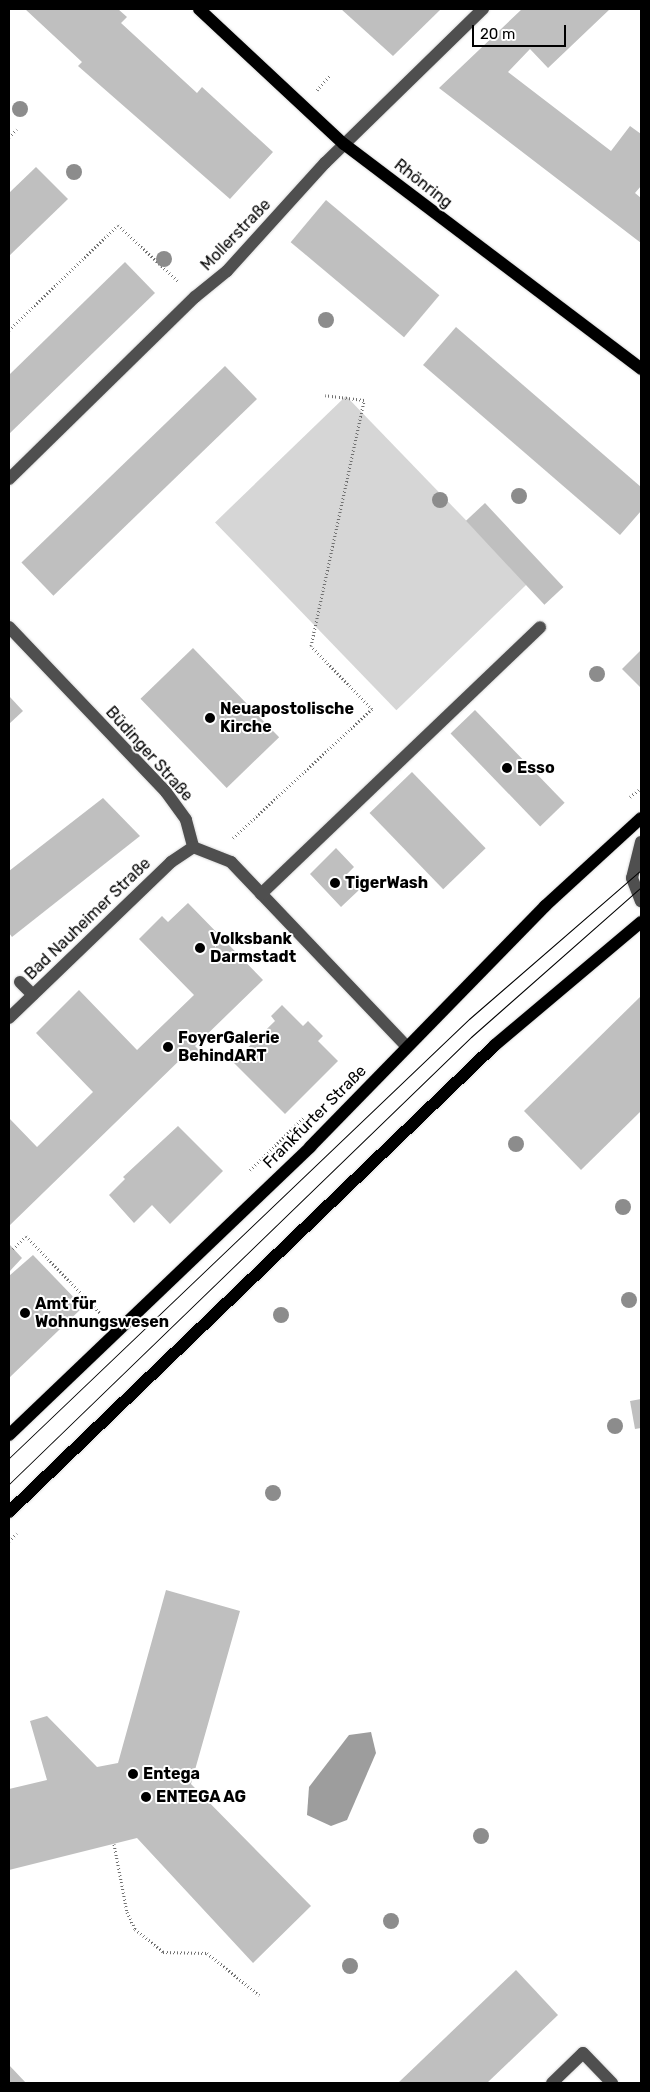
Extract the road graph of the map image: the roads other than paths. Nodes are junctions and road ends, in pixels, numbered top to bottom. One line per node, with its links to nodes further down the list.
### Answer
1 (199, 9): 3 (main road, Rhönring)
2 (483, 9): 3 (street, Mollerstraße)
3 (344, 144): 4 (main road, Rhönring); 5 (street, Mollerstraße)
4 (641, 369)
5 (9, 479)
6 (9, 627): 10 (street, Büdinger Straße)
7 (540, 627): 11 (street)
8 (641, 818): 17 (main road, Frankfurter Straße)
9 (641, 842): 12 (street)
10 (193, 847): 11 (street); 15 (street, Bad Nauheimer Straße)
11 (261, 894): 17 (street)
12 (641, 901)
13 (641, 922): 19 (main road)
14 (20, 982): 15 (street)
15 (33, 994): 16 (street, Bad Nauheimer Straße)
16 (9, 1018)
17 (407, 1047): 18 (main road, Frankfurter Straße)
18 (9, 1435)
19 (9, 1512)
20 (552, 2083): 21 (street)
21 (612, 2083)

